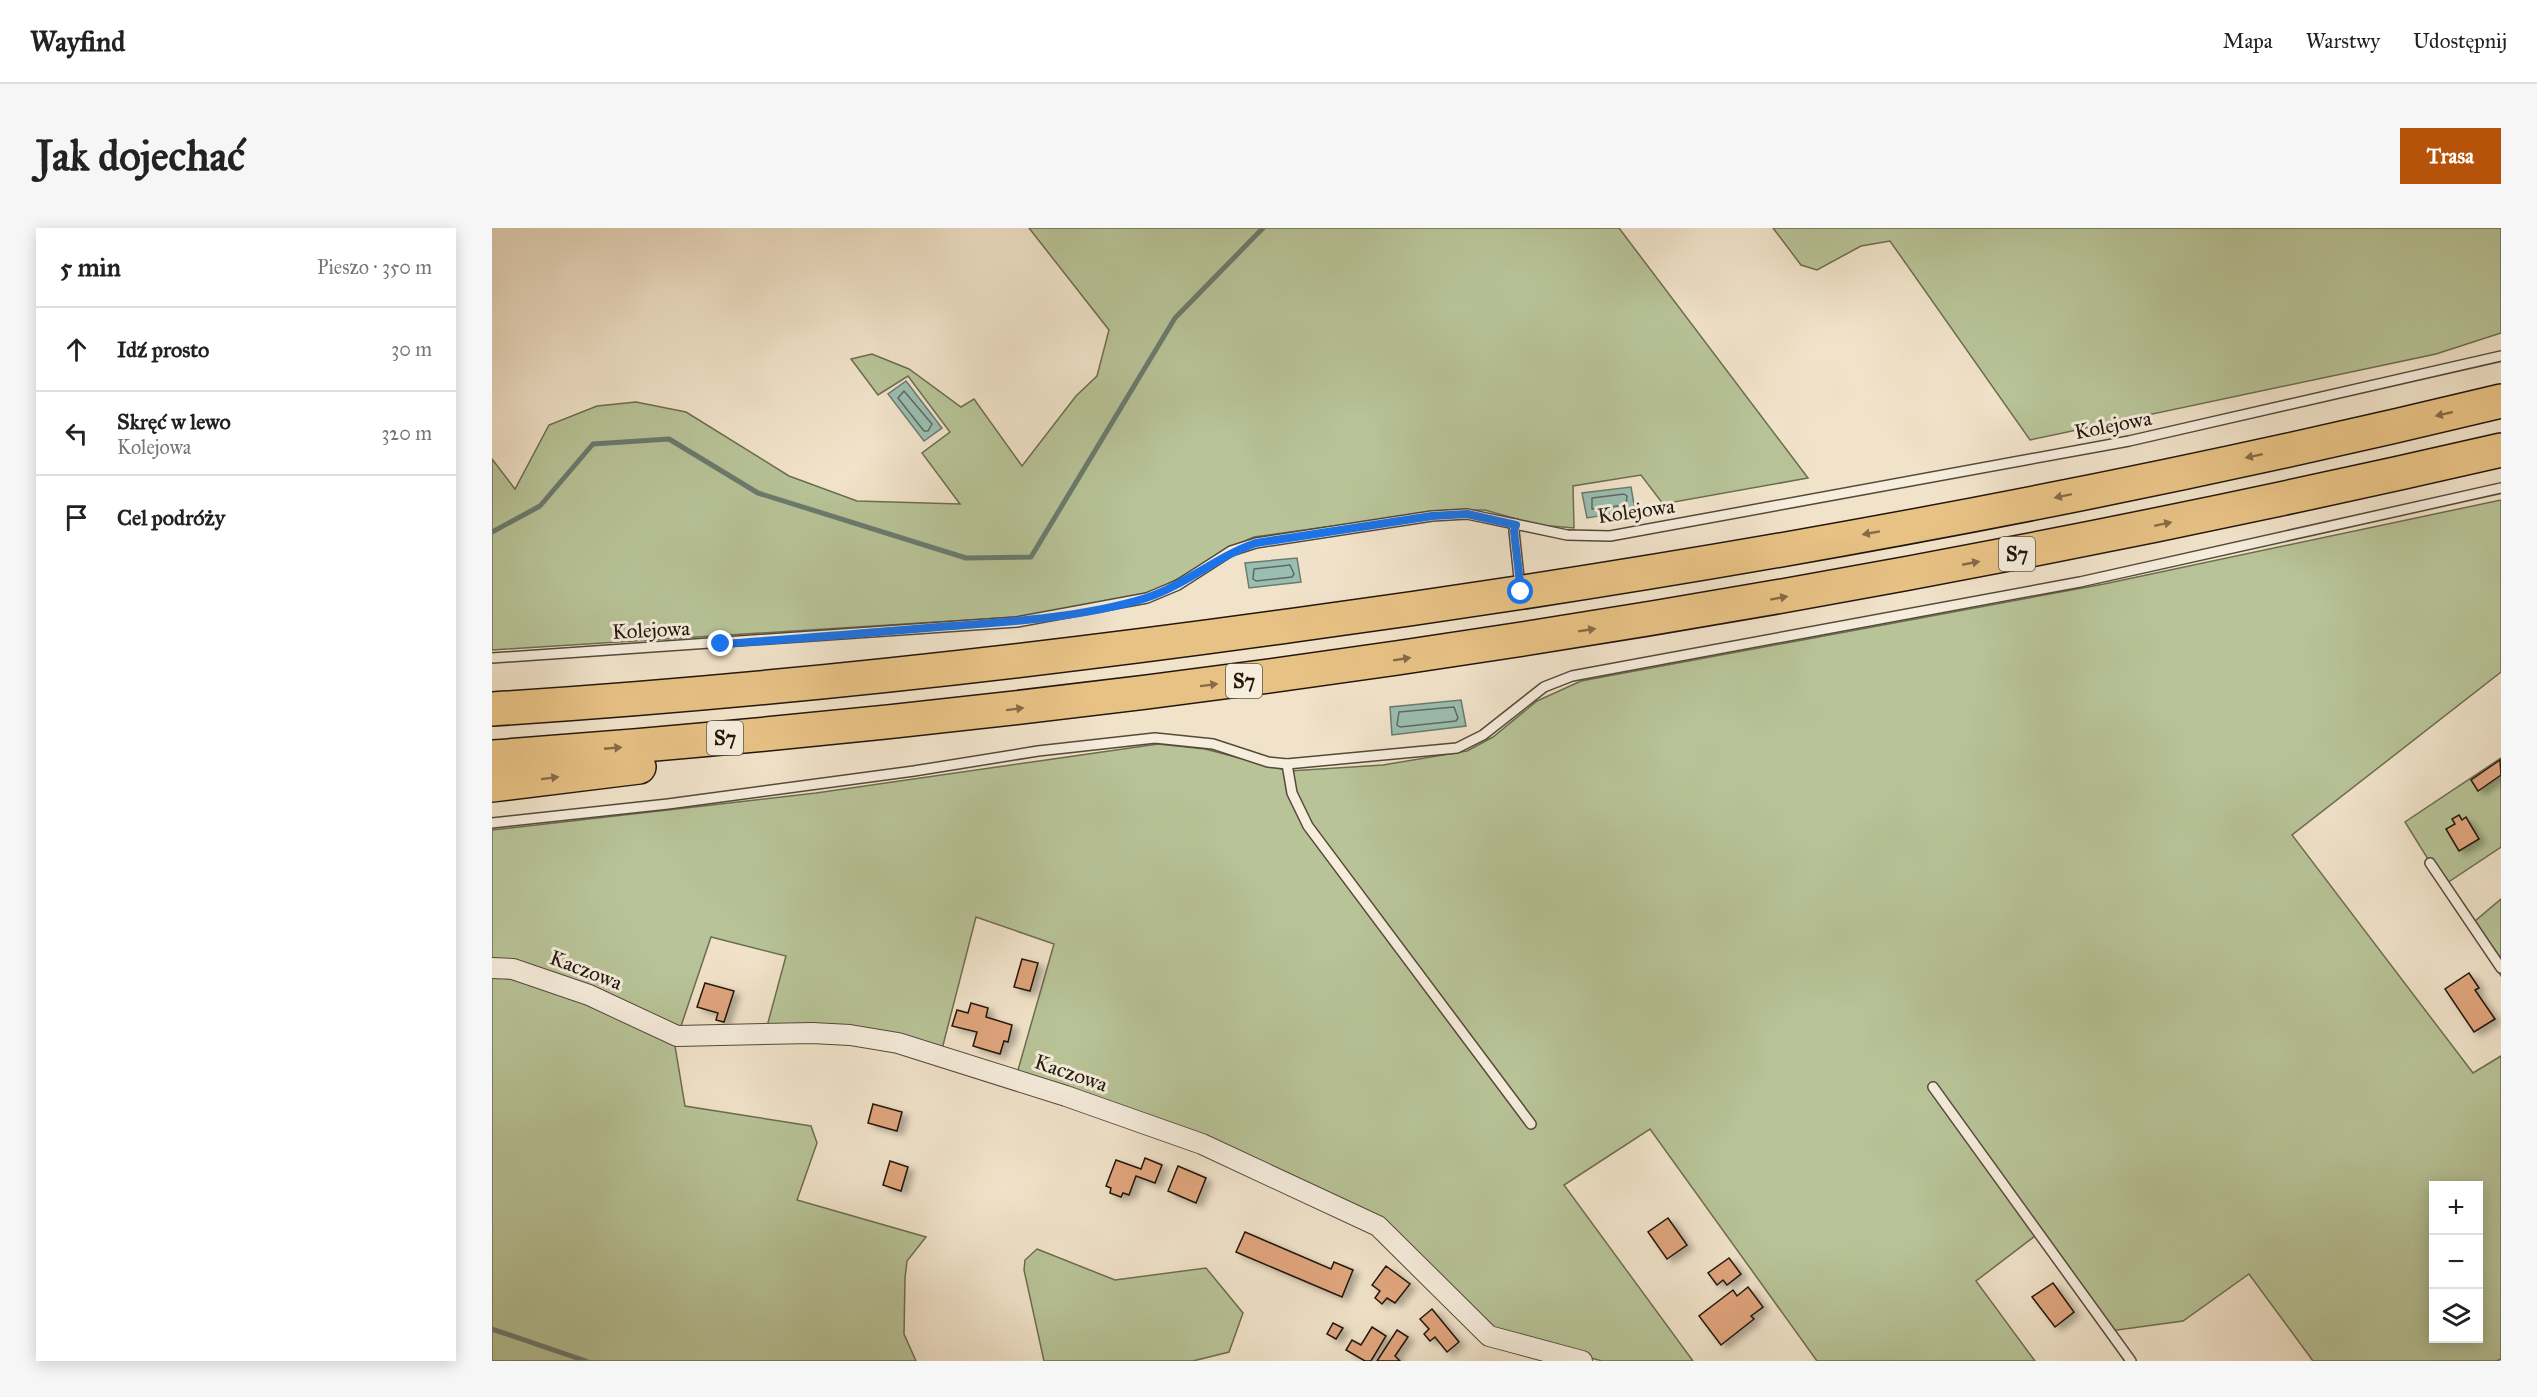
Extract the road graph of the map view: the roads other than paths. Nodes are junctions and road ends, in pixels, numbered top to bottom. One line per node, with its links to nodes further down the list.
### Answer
1 (2501, 356): 5 (lane, Kolejowa)
2 (2501, 400): 6 (highway, S7, one-way to 6)
3 (2501, 450): 9 (highway, S7, one-way to 3)
4 (2501, 488): 11 (lane)
5 (1516, 525): 6 (lane); 7 (lane, Kolejowa)
6 (1521, 592): 8 (highway, S7)
7 (492, 658)
8 (492, 709)
9 (957, 715): 10 (highway, S7, one-way to 9); 12 (highway, one-way to 9)
10 (492, 757)
11 (1287, 764): 13 (lane); 18 (lane)
12 (492, 785)
13 (492, 823)
14 (2430, 863): 16 (lane)
15 (492, 968): 19 (street, Kaczowa)
16 (2501, 968)
17 (1933, 1087): 20 (lane)
18 (1531, 1124)
19 (1581, 1361)
20 (2131, 1361)

